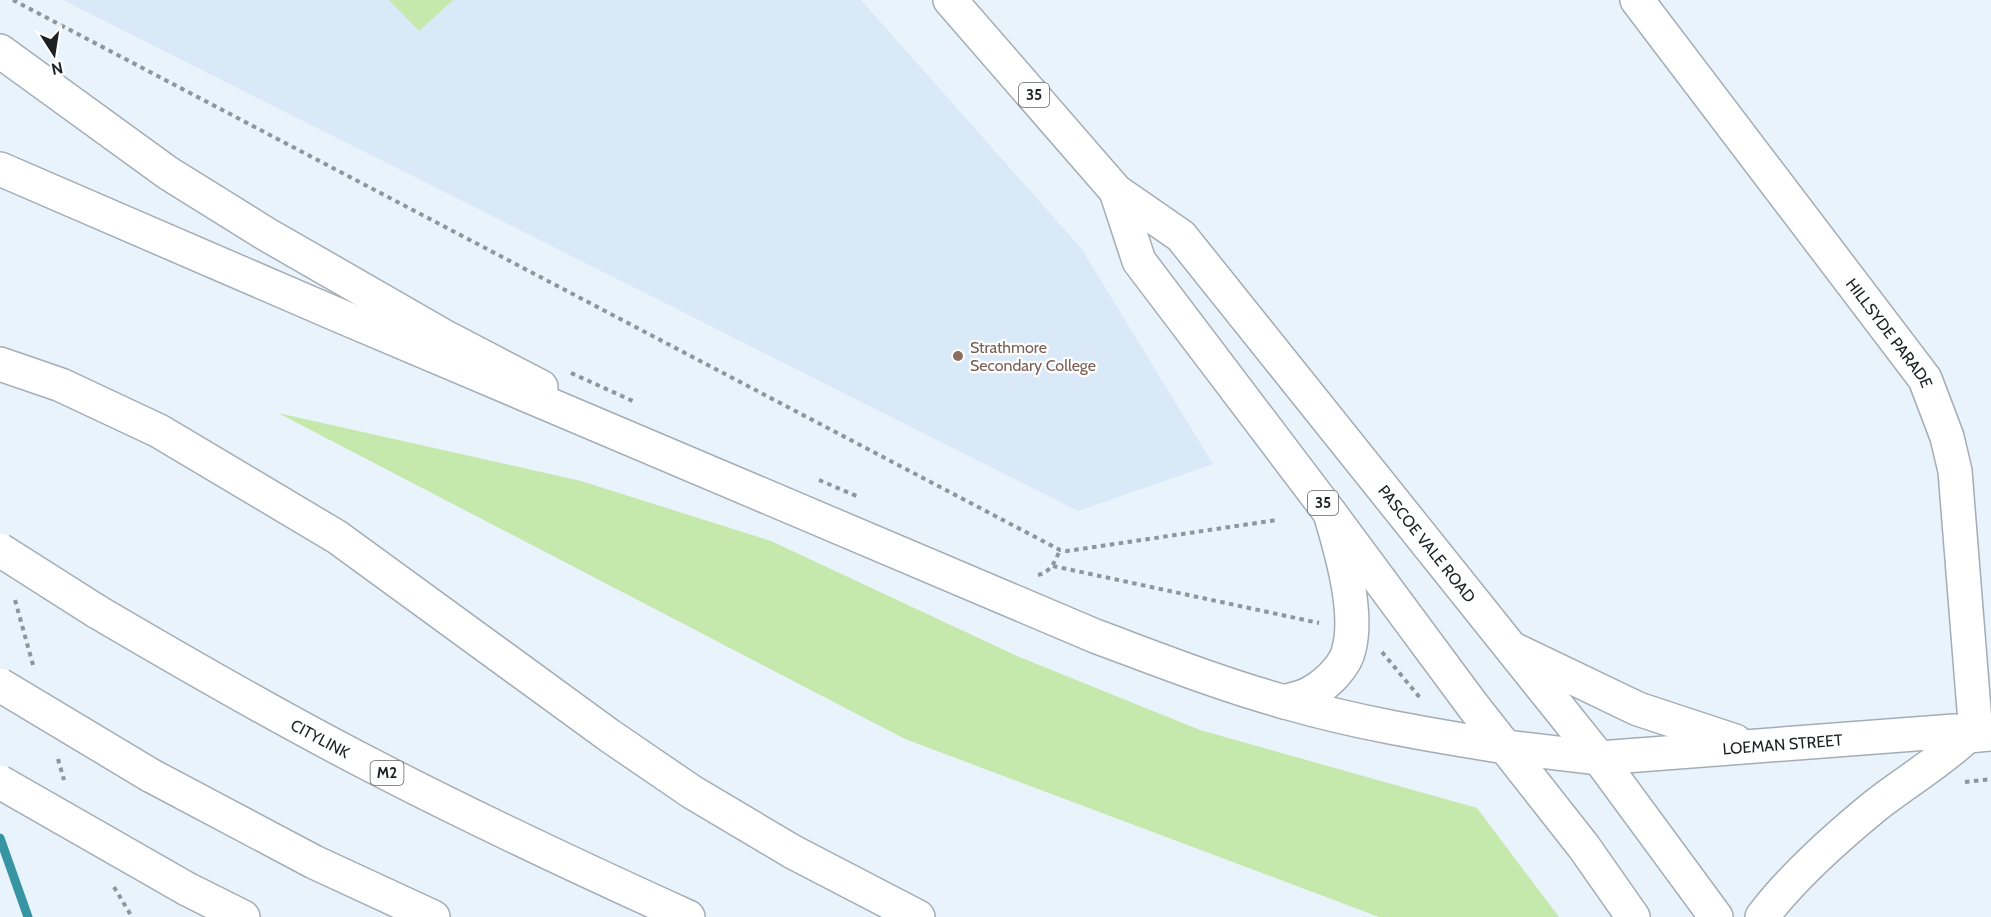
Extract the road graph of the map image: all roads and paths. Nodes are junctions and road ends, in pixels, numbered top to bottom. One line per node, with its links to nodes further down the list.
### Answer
1 (13, 0): 16 (path)
2 (950, 0): 6 (main road, PASCOE VALE ROAD / 35)
3 (1637, 0): 24 (main road, HILLSYDE PARADE)
4 (0, 51): 10 (main road)
5 (0, 169): 10 (main road)
6 (1116, 191): 13 (main road, PASCOE VALE ROAD / 35); 20 (main road, PASCOE VALE ROAD / 35)
7 (0, 364): 32 (main road)
8 (564, 369): 9 (path)
9 (636, 402)
10 (697, 468): 23 (main road, LOEMAN STREET)
11 (817, 479): 12 (path)
12 (860, 497)
13 (1330, 513): 19 (main road); 26 (main road, PASCOE VALE ROAD / 35)
14 (1277, 520): 16 (path)
15 (0, 550): 31 (main road, CITYLINK / M2, bridge)
16 (1060, 550): 17 (path)
17 (1053, 566): 18 (path); 19 (path)
18 (1031, 576)
19 (1350, 633): 22 (path); 23 (main road)
20 (1513, 649): 25 (main road); 27 (main road, PASCOE VALE ROAD / 35)
21 (0, 685): 30 (main road, bridge)
22 (1422, 700)
23 (1284, 702): 26 (main road, LOEMAN STREET)
24 (1978, 735): 25 (main road, LOEMAN STREET); 35 (main road)
25 (1747, 746): 27 (main road, LOEMAN STREET)
26 (1505, 747): 27 (main road, LOEMAN STREET); 33 (main road, PASCOE VALE ROAD / 35)
27 (1599, 758): 34 (main road, PASCOE VALE ROAD / 35)
28 (0, 782): 29 (main road, bridge)
29 (243, 917)
30 (432, 917)
31 (688, 917)
32 (918, 917)
33 (1633, 917)
34 (1716, 917)
35 (1762, 917)

